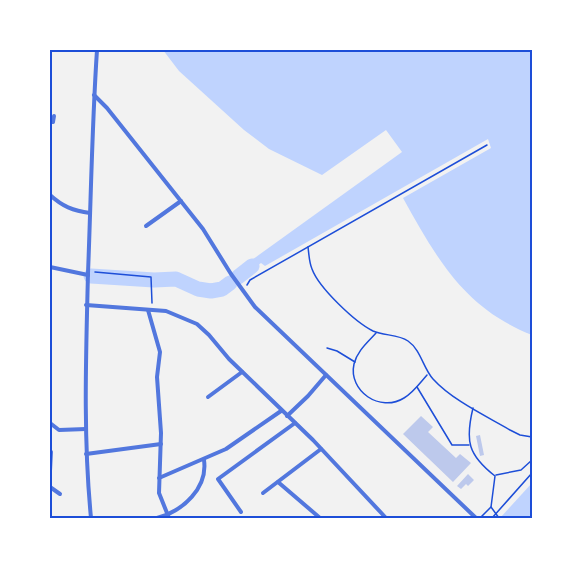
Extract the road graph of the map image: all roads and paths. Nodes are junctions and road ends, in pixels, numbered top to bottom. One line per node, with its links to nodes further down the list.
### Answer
1 (97, 50): 2 (street)
2 (94, 95): 7 (street); 8 (street)
3 (54, 116): 4 (street)
4 (50, 121)
5 (487, 144): 10 (path)
6 (50, 195): 8 (street)
7 (181, 201): 9 (street); 13 (street)
8 (90, 213): 12 (street)
9 (146, 226)
10 (308, 247): 13 (path); 16 (path)
11 (50, 267): 12 (street)
12 (88, 273): 14 (street); 15 (path)
13 (243, 291): 21 (street)
14 (86, 305): 15 (street); 29 (street)
15 (150, 310): 19 (street); 31 (street)
16 (376, 332): 18 (path); 20 (path)
17 (327, 348): 18 (path)
18 (355, 362): 22 (path)
19 (242, 372): 23 (street); 25 (street)
20 (429, 374): 22 (path); 24 (path)
21 (326, 375): 26 (street); 56 (street)
22 (417, 386): 32 (path)
23 (208, 397)
24 (473, 408): 30 (path); 32 (path)
25 (282, 410): 26 (street); 36 (street)
26 (287, 416): 28 (street)
27 (50, 423): 29 (street)
28 (295, 423): 33 (street); 47 (street)
29 (86, 429): 35 (street)
30 (532, 438)
31 (161, 444): 35 (street); 41 (street)
32 (470, 445): 40 (path)
33 (321, 450): 42 (street); 55 (street)
34 (50, 451): 38 (street)
35 (87, 454): 52 (street)
36 (204, 460): 41 (street); 49 (street)
37 (532, 460): 40 (path)
38 (50, 471)
39 (532, 473): 48 (path)
40 (495, 476): 46 (path)
41 (159, 478): 49 (street)
42 (278, 482): 44 (street); 54 (street)
43 (50, 487): 45 (street)
44 (264, 493)
45 (60, 495)
46 (491, 507): 48 (path); 50 (path)
47 (241, 512)
48 (497, 513): 51 (path); 57 (path)
49 (168, 517): 53 (street)
50 (481, 518)
51 (499, 518)
52 (91, 519)
53 (157, 519)
54 (320, 519)
55 (386, 519)
56 (476, 519)
57 (492, 519)

